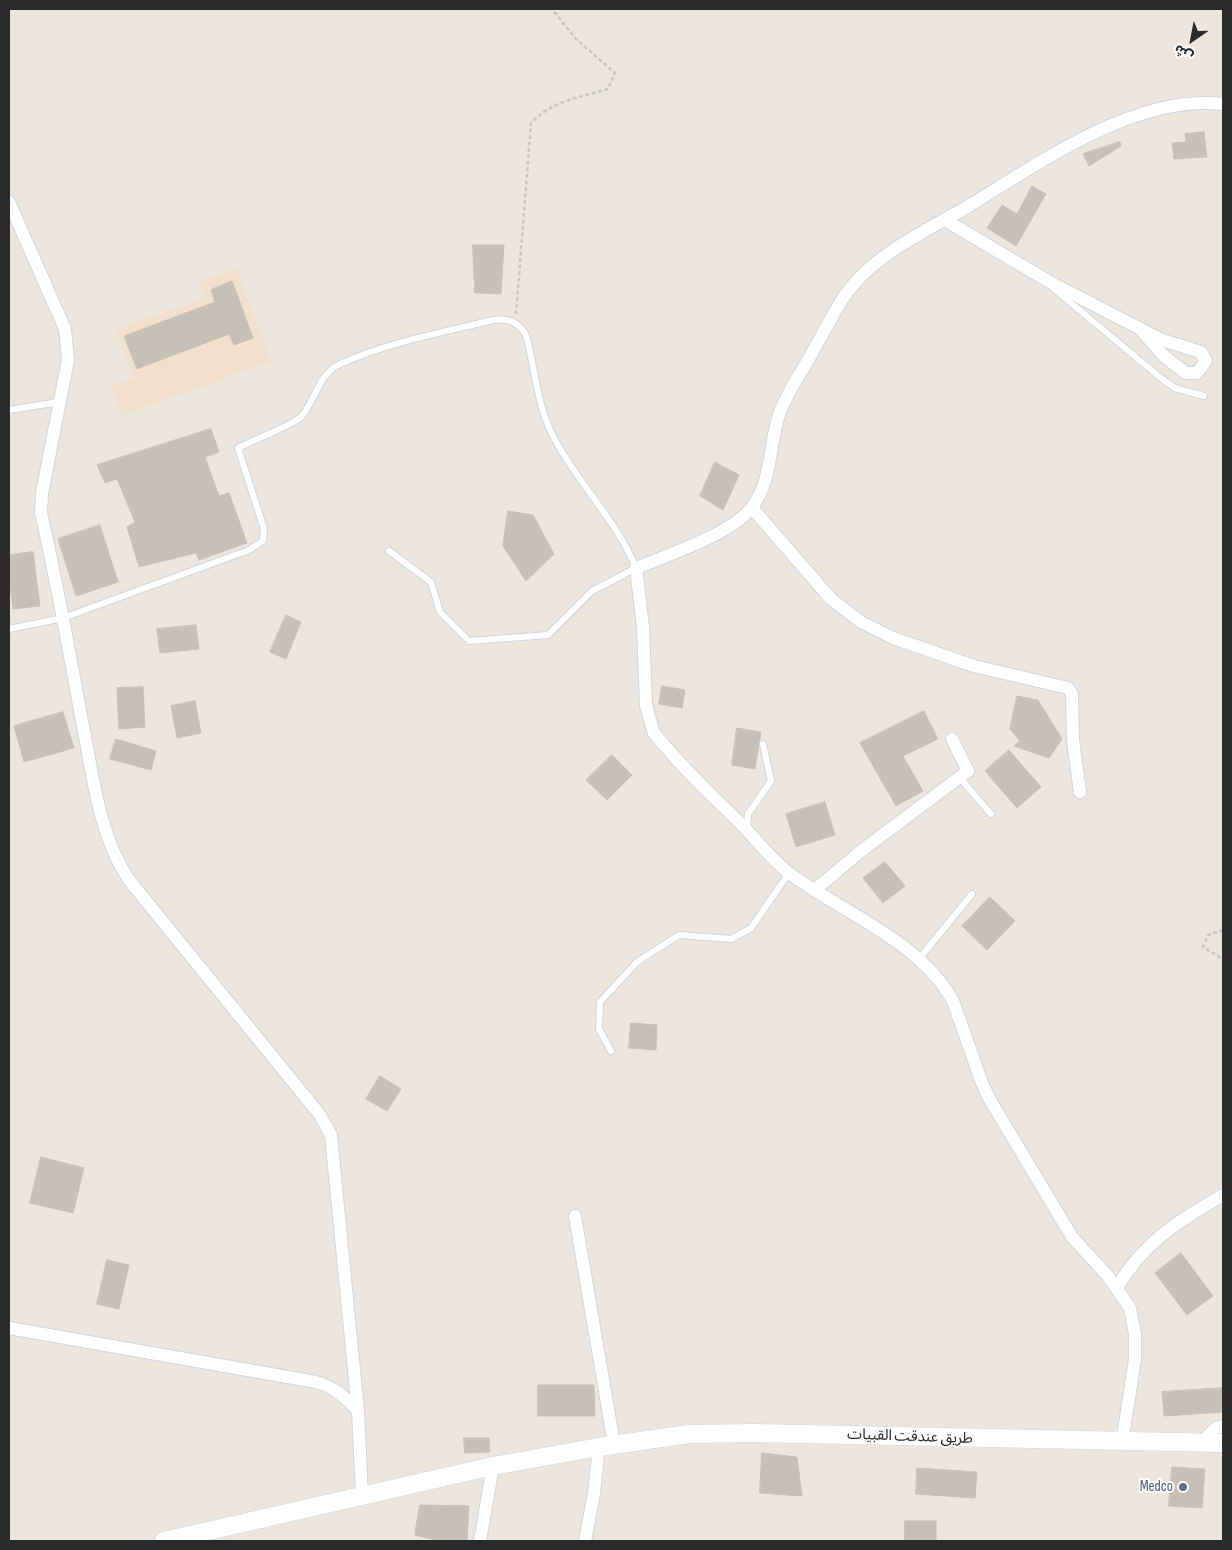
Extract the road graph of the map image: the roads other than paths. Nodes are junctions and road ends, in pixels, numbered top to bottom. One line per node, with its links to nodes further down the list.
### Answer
1 (1223, 104): 3 (street)
2 (9, 202): 7 (street)
3 (945, 220): 4 (street); 9 (street)
4 (1032, 271): 5 (street); 6 (lane)
5 (1140, 329): 5 (street)
6 (1204, 396)
7 (60, 402): 8 (lane); 12 (street)
8 (9, 410)
9 (752, 508): 11 (street); 17 (street)
10 (389, 551): 11 (lane)
11 (636, 568): 12 (lane); 19 (street)
12 (63, 618): 13 (lane); 29 (street)
13 (9, 629)
14 (952, 739): 16 (street)
15 (762, 744): 19 (lane)
16 (959, 777): 18 (lane); 21 (street)
17 (1080, 792)
18 (992, 814)
19 (747, 831): 20 (street)
20 (789, 872): 21 (street); 24 (lane)
21 (816, 889): 23 (street)
22 (972, 894): 23 (lane)
23 (918, 959): 27 (street)
24 (611, 1051)
25 (1223, 1195): 27 (street)
26 (575, 1216): 34 (street)
27 (1117, 1288): 31 (street)
28 (9, 1327): 29 (street)
29 (358, 1411): 36 (street)
30 (1223, 1426): 32 (street)
31 (1122, 1443): 32 (main road, طريق عندقت القبيات); 34 (main road, طريق عندقت القبيات)
32 (1201, 1443): 33 (main road, طريق عندقت القبيات)
33 (1223, 1444)
34 (606, 1445): 35 (main road, طريق عندقت القبيات); 39 (street)
35 (493, 1466): 36 (main road, طريق عندقت القبيات); 38 (street)
36 (362, 1495): 37 (main road, طريق عندقت القبيات)
37 (164, 1541)
38 (480, 1541)
39 (585, 1541)

